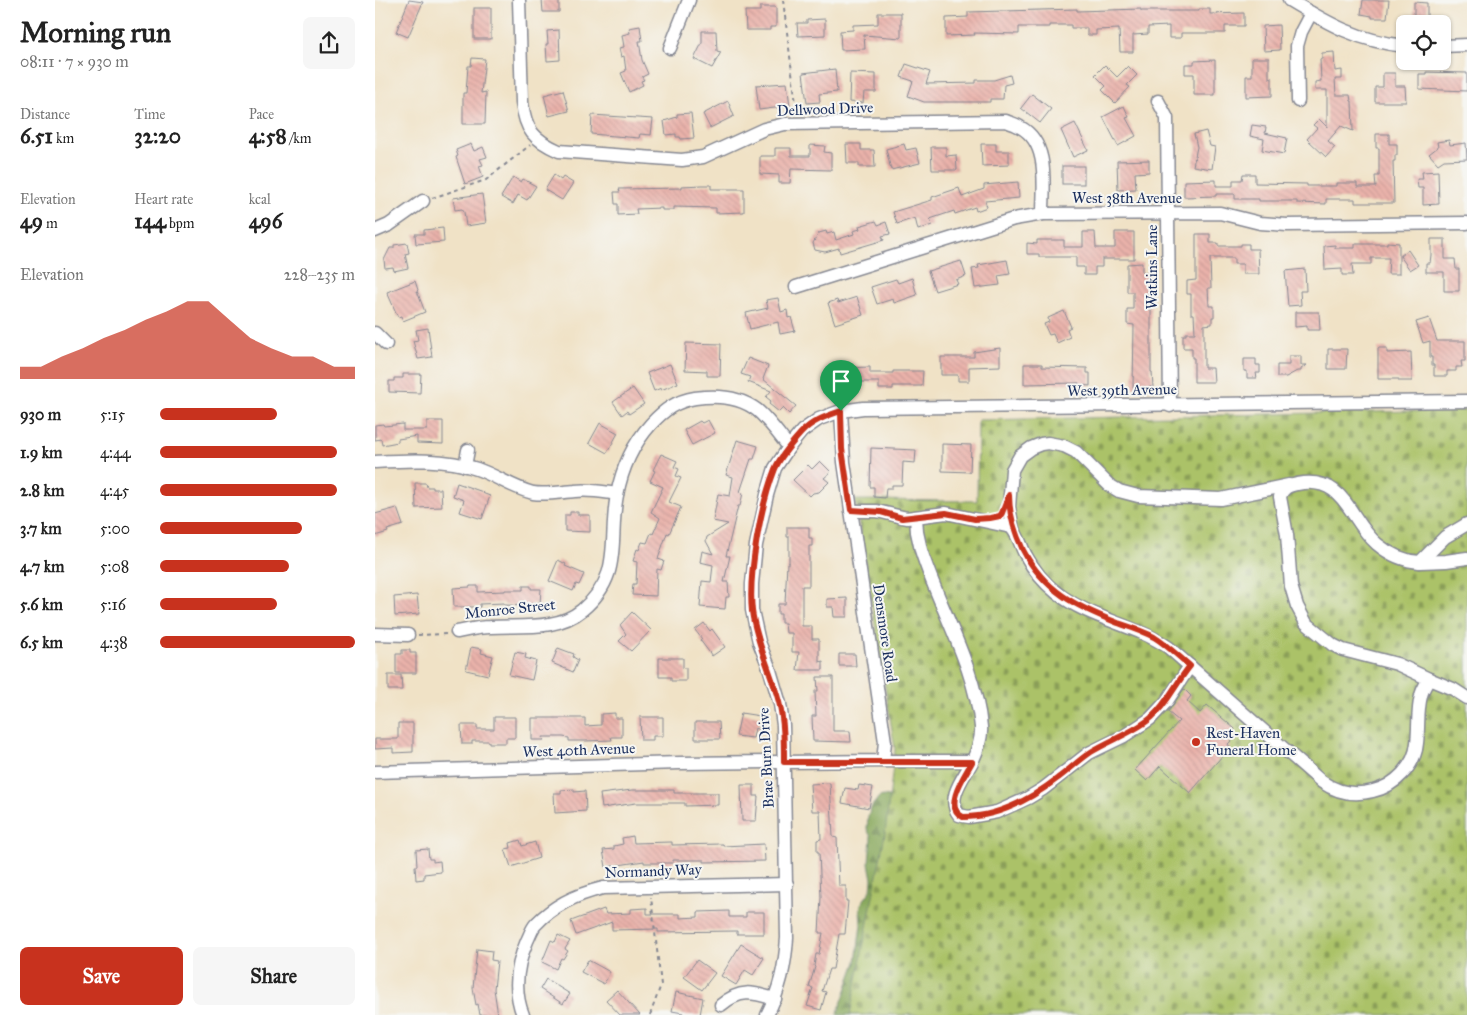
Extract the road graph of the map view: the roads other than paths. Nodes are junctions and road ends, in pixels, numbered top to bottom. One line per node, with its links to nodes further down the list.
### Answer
1 (519, 0): 12 (street, Dellwood Drive)
2 (689, 0): 8 (street)
3 (1289, 0): 4 (street)
4 (1311, 13): 5 (street); 10 (street)
5 (1396, 44)
6 (1451, 46): 7 (street)
7 (1467, 46)
8 (671, 48)
9 (1158, 101): 13 (street, Watkins Lane)
10 (1297, 101)
11 (423, 201): 15 (street)
12 (1043, 214): 13 (street, West 38th Avenue); 16 (street, West 38th Avenue)
13 (1168, 214): 14 (street, West 38th Avenue); 20 (street, Watkins Lane)
14 (1467, 223)
15 (375, 231)
16 (796, 287)
17 (375, 333): 18 (street)
18 (386, 344)
19 (1467, 401): 20 (street, West 39th Avenue)
20 (1170, 406): 21 (street, West 39th Avenue)
21 (841, 411): 22 (street, West 39th Avenue); 31 (street, Densmore Road)
22 (789, 447): 28 (street, Monroe Street); 45 (street, Brae Burn Drive)
23 (468, 450): 25 (street)
24 (375, 462): 25 (street)
25 (465, 466): 28 (street)
26 (1289, 485): 27 (street); 30 (street); 37 (street)
27 (1261, 491): 29 (street); 30 (street)
28 (617, 494): 38 (street, Monroe Street)
29 (1009, 495): 33 (street); 35 (street)
30 (1280, 497): 42 (street)
31 (851, 510): 32 (street); 44 (street, Densmore Road)
32 (916, 517): 33 (street); 46 (street)
33 (975, 519): 35 (street)
34 (1467, 524): 37 (street)
35 (1013, 529): 41 (street)
36 (1467, 558): 37 (street)
37 (1419, 562)
38 (457, 632)
39 (375, 634): 40 (street)
40 (409, 635)
41 (1190, 666): 42 (street); 46 (street)
42 (1429, 678): 43 (street)
43 (1467, 698)
44 (883, 761): 45 (street); 46 (street)
45 (784, 762): 47 (street, West 40th Avenue); 48 (street, Brae Burn Drive)
46 (972, 762)
47 (375, 772)
48 (787, 884): 49 (street, Brae Burn Drive); 51 (street, Normandy Way)
49 (775, 999): 50 (street); 52 (street, Brae Burn Drive)
50 (721, 1005)
51 (523, 1015)
52 (767, 1015)

